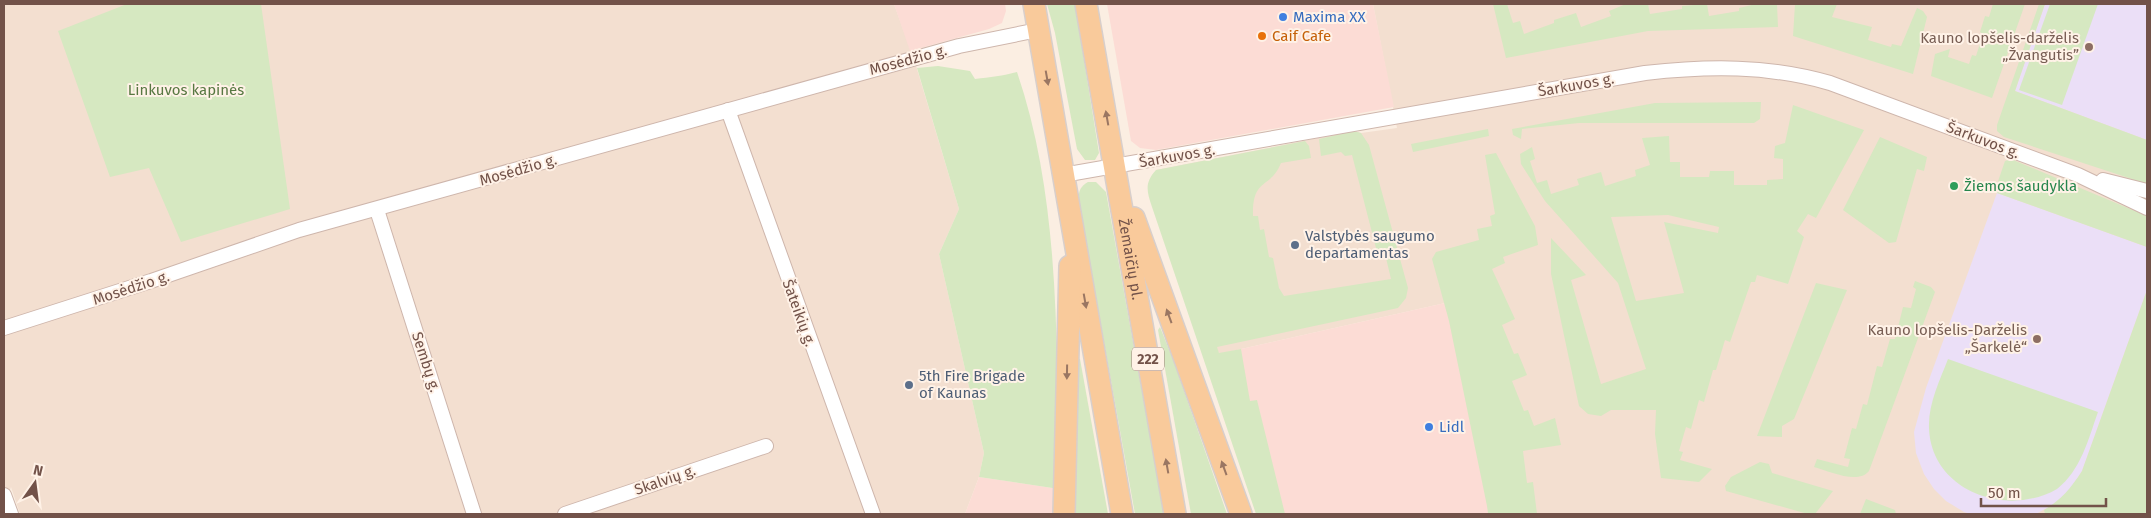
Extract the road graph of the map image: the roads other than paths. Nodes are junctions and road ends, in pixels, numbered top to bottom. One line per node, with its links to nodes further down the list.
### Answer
1 (1034, 4): 3 (main road)
2 (1086, 4): 5 (main road, Žemaičių pl. / 222, one-way to 2)
3 (1038, 30): 4 (street, Mosėdžio g.); 6 (main road, one-way to 6)
4 (728, 110): 10 (street, Mosėdžio g.); 18 (street, Šateikių g.)
5 (1115, 166): 6 (street, Šarkuvos g.); 7 (street, Šarkuvos g.); 21 (main road, Žemaičių pl. / 222, one-way to 5); 22 (main road, one-way to 5)
6 (1063, 175): 11 (main road)
7 (2078, 175): 8 (street, Šarkuvos g.); 9 (street, Šarkuvos g.)
8 (2147, 191)
9 (2147, 208)
10 (377, 210): 12 (street, Mosėdžio g.); 16 (street, Sembų g.)
11 (1071, 218): 19 (main road, one-way to 19); 20 (main road, one-way to 20)
12 (4, 328)
13 (766, 446): 17 (street, Skalvių g.)
14 (4, 495): 15 (street)
15 (11, 514)
16 (474, 514)
17 (565, 514)
18 (873, 514)
19 (1064, 514)
20 (1122, 514)
21 (1175, 514)
22 (1240, 514)

